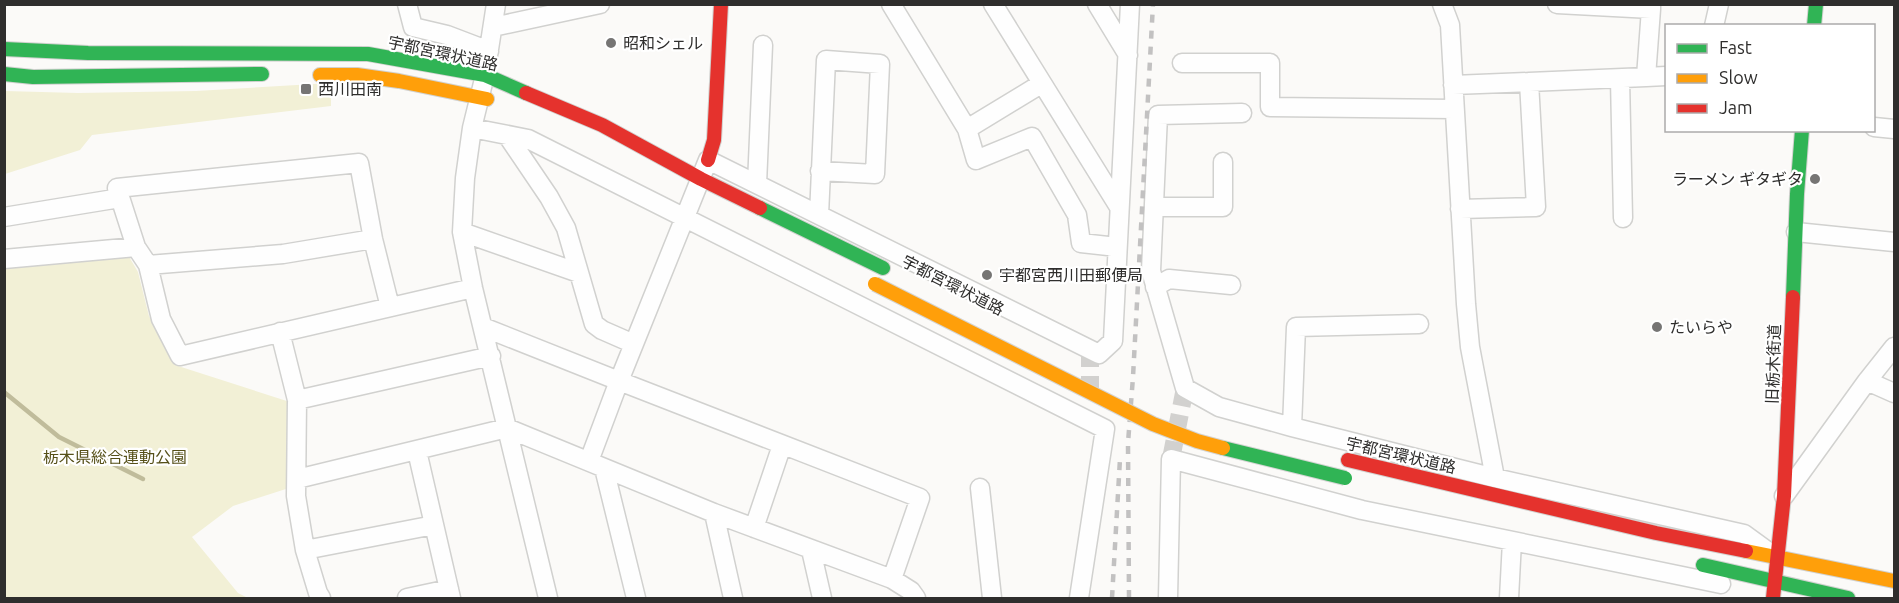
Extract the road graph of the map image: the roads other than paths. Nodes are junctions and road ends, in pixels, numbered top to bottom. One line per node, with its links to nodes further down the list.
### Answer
1 (407, 4): 19 (street)
2 (496, 4): 16 (street)
3 (600, 4): 16 (street)
4 (721, 4): 42 (main road)
5 (891, 4): 38 (street)
6 (993, 4): 30 (street)
7 (1097, 4): 20 (street)
8 (1130, 4): 20 (street)
9 (1442, 4): 31 (street)
10 (1557, 4): 13 (street)
11 (1719, 4): 14 (street)
12 (1816, 4): 15 (main road)
13 (1651, 7): 27 (street)
14 (1714, 24)
15 (1814, 24)
16 (493, 27): 19 (street)
17 (764, 45): 45 (street)
18 (4, 49): 25 (main road, 宇都宮環状道路)
19 (489, 51): 25 (street)
20 (1128, 55): 48 (street)
21 (1182, 63): 34 (street)
22 (4, 74): 23 (main road)
23 (275, 74)
24 (307, 74): 32 (main road)
25 (485, 75): 32 (street); 46 (main road, 宇都宮環状道路)
26 (1665, 76): 27 (street)
27 (1646, 77): 28 (street)
28 (1620, 79): 29 (street); 54 (street)
29 (1529, 82): 31 (street); 50 (street)
30 (1041, 84): 38 (street); 48 (street)
31 (1453, 85): 34 (street)
32 (480, 96): 33 (main road); 37 (street)
33 (501, 104)
34 (1454, 109): 50 (street)
35 (1242, 113): 49 (street)
36 (1875, 127): 39 (street)
37 (472, 128): 41 (street); 55 (street)
38 (967, 129): 60 (street)
39 (1894, 129)
40 (1802, 132): 56 (main road, 旧栃木街道)
41 (507, 135): 53 (street); 64 (street)
42 (708, 160): 45 (street); 46 (street)
43 (1223, 162): 49 (street)
44 (820, 171): 44 (street); 51 (street)
45 (757, 184): 51 (street)
46 (696, 189): 53 (street); 63 (main road, 宇都宮環状道路)
47 (120, 198): 52 (street); 57 (street); 59 (street)
48 (1119, 207): 60 (street)
49 (1155, 207): 67 (street)
50 (1460, 209): 86 (street)
51 (819, 214): 60 (street)
52 (4, 217)
53 (685, 217): 73 (street); 111 (street)
54 (1623, 218)
55 (462, 232): 64 (street); 68 (street)
56 (1796, 232): 58 (street); 90 (main road, 旧栃木街道)
57 (373, 239): 62 (street); 69 (street)
58 (1894, 242)
59 (136, 247): 61 (street); 62 (street)
60 (1118, 247)
61 (4, 259)
62 (148, 265): 72 (street)
63 (888, 270)
64 (579, 273): 73 (street)
65 (870, 281): 88 (main road, 宇都宮環状道路, bridge)
66 (1231, 285): 67 (street)
67 (1155, 287): 80 (street)
68 (473, 288): 69 (street); 71 (street)
69 (390, 307): 72 (street)
70 (1419, 324): 80 (street)
71 (483, 327): 75 (street); 76 (street)
72 (280, 332): 79 (street)
73 (634, 344): 76 (street)
74 (1894, 347): 77 (street)
75 (490, 356): 79 (street); 81 (street)
76 (619, 381): 82 (street); 85 (street)
77 (1867, 381): 78 (street); 90 (street)
78 (1894, 393)
79 (297, 400): 87 (street)
80 (1292, 427): 86 (street)
81 (507, 428): 83 (street); 85 (street); 105 (street)
82 (782, 445): 93 (street); 99 (street)
83 (417, 451): 87 (street); 92 (street)
84 (1343, 459): 97 (main road, 宇都宮環状道路)
85 (597, 465): 91 (street); 106 (street)
86 (1495, 478): 97 (street)
87 (297, 479): 96 (street)
88 (1351, 480)
89 (980, 488): 110 (street)
90 (1784, 496): 97 (main road, 旧栃木街道)
91 (714, 513): 93 (street); 107 (street)
92 (434, 525): 96 (street); 102 (street)
93 (754, 528): 95 (street)
94 (1512, 541): 101 (street); 112 (street); 113 (street)
95 (812, 549): 99 (street); 108 (street)
96 (305, 550): 103 (street)
97 (1777, 558): 100 (main road, 宇都宮環状道路); 101 (main road, 旧栃木街道)
98 (1689, 562): 101 (main road)
99 (892, 579): 109 (street)
100 (1894, 581)
101 (1774, 590): 114 (main road)
102 (450, 594): 104 (street)
103 (321, 598)
104 (407, 598)
105 (548, 598)
106 (636, 598)
107 (733, 598)
108 (822, 598)
109 (916, 598)
110 (992, 598)
111 (1079, 598)
112 (1168, 598)
113 (1509, 598)
114 (1848, 598)

